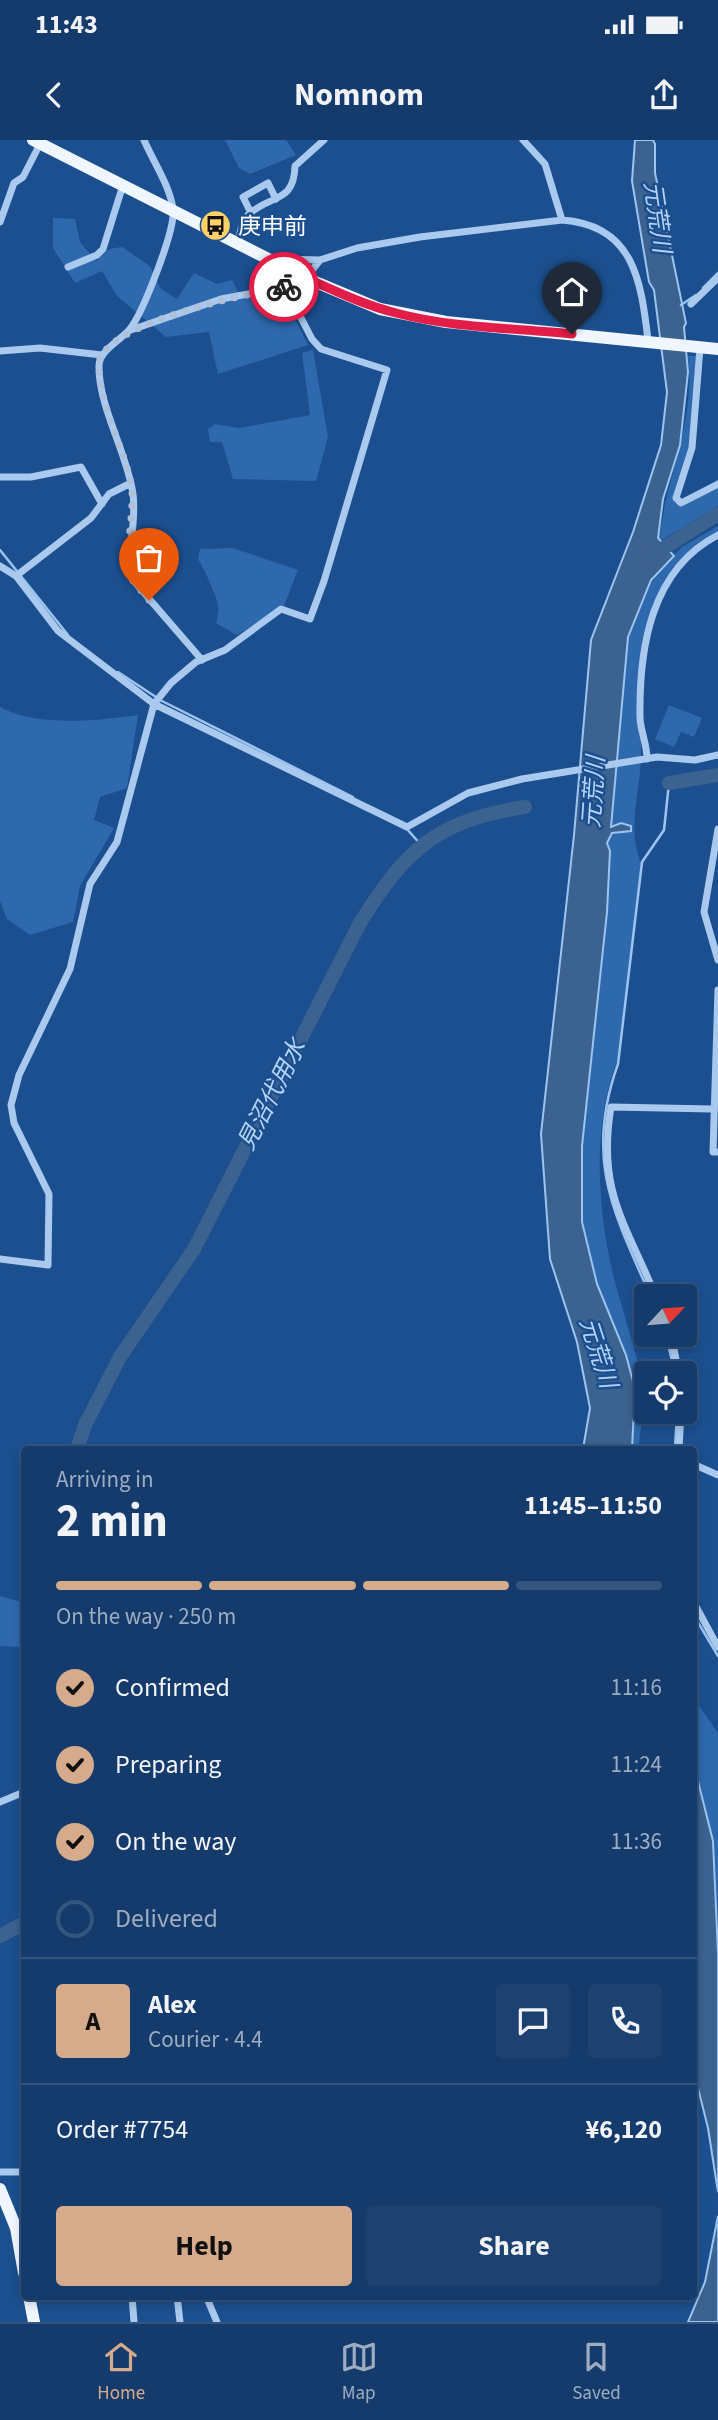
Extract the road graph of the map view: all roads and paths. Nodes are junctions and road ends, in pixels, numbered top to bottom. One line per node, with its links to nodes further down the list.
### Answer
1 (144, 140): 7 (street)
2 (324, 140): 6 (street)
3 (523, 140): 9 (street)
4 (36, 142): 5 (main road); 10 (street)
5 (123, 185): 7 (main road); 14 (street)
6 (276, 199): 8 (street); 8 (street)
7 (174, 211): 11 (main road); 19 (street)
8 (251, 213): 11 (street)
9 (562, 220): 12 (street); 20 (street)
10 (0, 222)
11 (238, 241): 13 (main road)
12 (320, 260): 13 (street); 15 (street)
13 (275, 262): 15 (main road); 17 (street)
14 (68, 267)
15 (306, 278): 17 (street); 20 (main road)
16 (718, 278): 18 (street)
17 (281, 288): 19 (street); 32 (street)
18 (691, 304)
19 (128, 331): 24 (street)
20 (649, 341): 21 (main road)
21 (699, 348): 22 (main road); 27 (street)
22 (718, 349)
23 (0, 351): 24 (street)
24 (102, 355): 26 (street)
25 (0, 477): 28 (street)
26 (131, 483): 28 (street); 32 (street)
27 (718, 484)
28 (102, 504): 31 (street)
29 (718, 535): 35 (street)
30 (0, 566): 31 (street)
31 (16, 576): 33 (street)
32 (202, 660): 33 (street)
33 (154, 704): 35 (street); 43 (street)
34 (718, 755): 35 (street)
35 (643, 759)
36 (718, 829): 37 (street)
37 (716, 860): 38 (street)
38 (716, 939): 39 (street)
39 (718, 960)
40 (718, 989): 41 (street)
41 (712, 1109): 42 (street); 44 (street)
42 (718, 1153)
43 (0, 1259)
44 (650, 1284)
45 (680, 1424): 46 (street)
46 (679, 1446)
47 (697, 1466): 48 (street)
48 (718, 1475)
49 (697, 1608): 50 (street)
50 (718, 1647)
51 (21, 1793): 52 (street)
52 (0, 1802)
53 (0, 2172): 54 (street)
54 (21, 2172)
55 (0, 2189): 56 (main road)
56 (21, 2256)
57 (30, 2300): 61 (main road)
58 (132, 2300): 62 (street)
59 (177, 2300): 63 (street)
60 (208, 2300): 64 (street)
61 (34, 2322)
62 (134, 2322)
63 (180, 2322)
64 (217, 2322)

